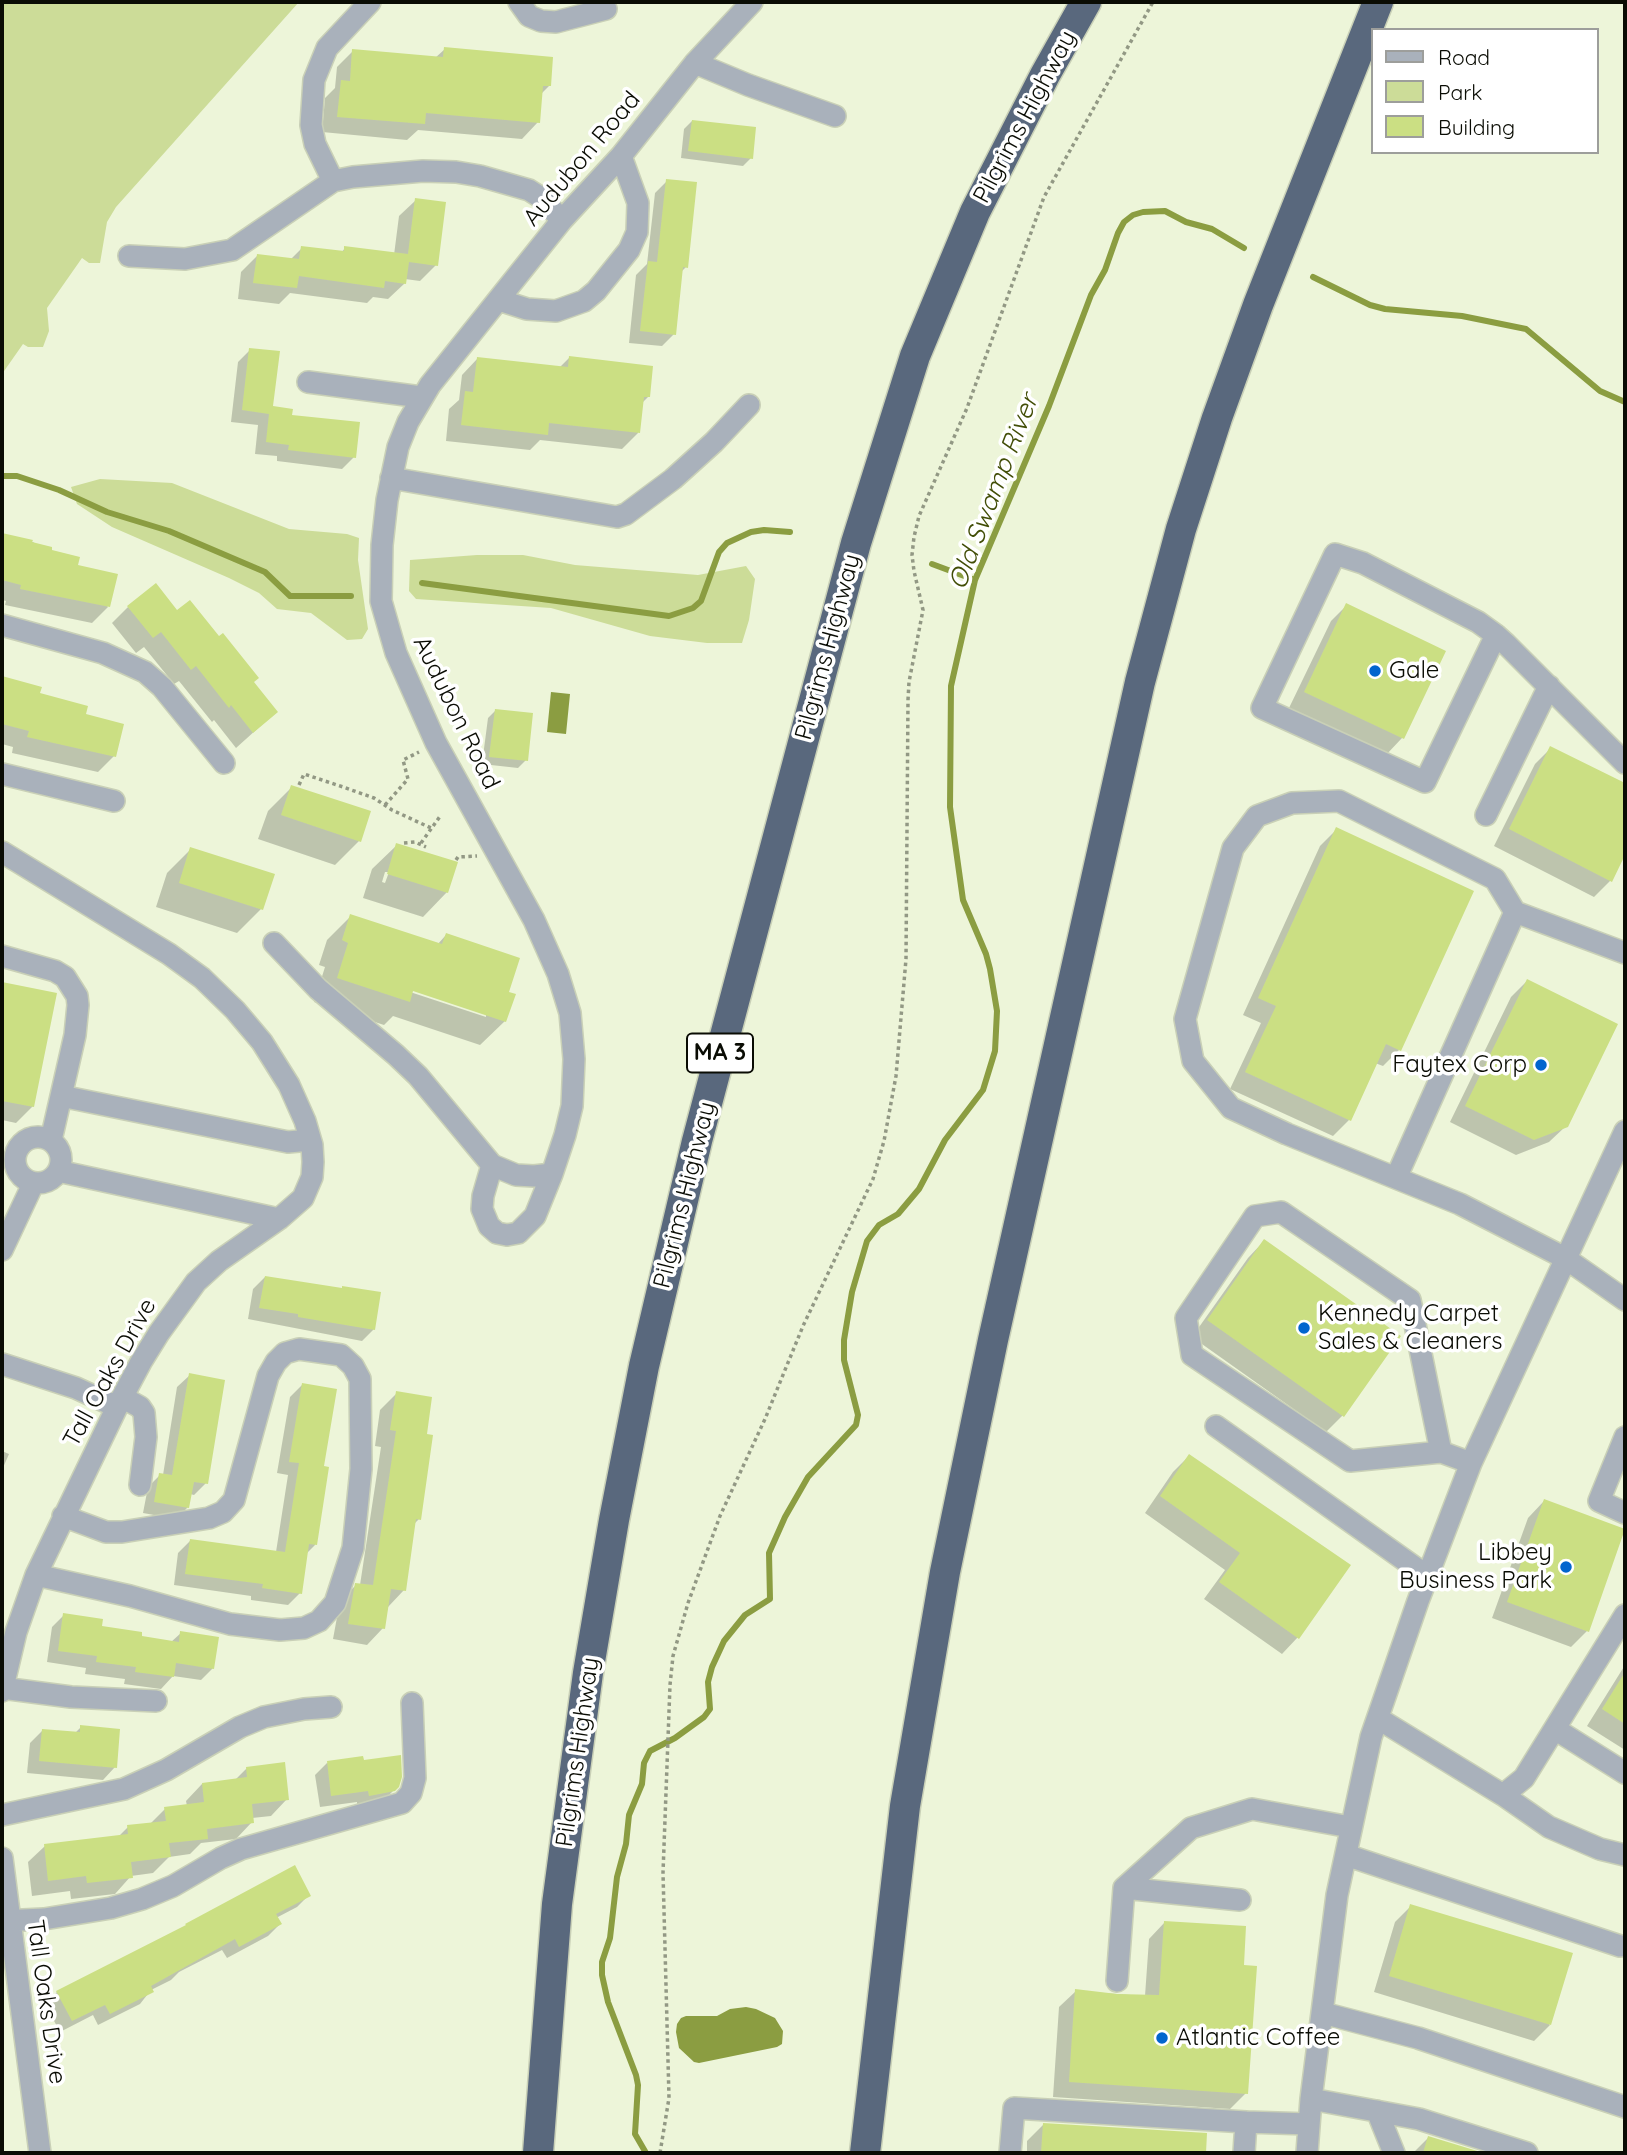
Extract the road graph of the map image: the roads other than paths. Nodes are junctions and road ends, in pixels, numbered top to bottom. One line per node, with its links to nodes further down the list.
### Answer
1 (370, 2): 10 (street)
2 (519, 2): 6 (street)
3 (752, 2): 7 (street, Audubon Road)
4 (1086, 2): 81 (highway, Pilgrims Highway / MA 3)
5 (1378, 2): 82 (highway)
6 (606, 9)
7 (695, 63): 8 (street); 9 (street, Audubon Road)
8 (835, 116)
9 (621, 156): 11 (street, Audubon Road); 13 (street)
10 (333, 181): 11 (street); 12 (street)
11 (562, 220): 13 (street, Audubon Road)
12 (129, 256)
13 (499, 300): 15 (street, Audubon Road)
14 (308, 382): 15 (street)
15 (421, 397): 17 (street, Audubon Road)
16 (749, 405): 17 (street)
17 (391, 478): 37 (street, Audubon Road)
18 (2, 625): 22 (street)
19 (1496, 635): 19 (street); 20 (street)
20 (1549, 686): 21 (street); 25 (street)
21 (1625, 762)
22 (224, 763)
23 (2, 774): 24 (street)
24 (114, 801)
25 (1486, 815)
26 (2, 852): 34 (street, Tall Oaks Drive)
27 (1515, 912): 29 (street); 38 (street); 38 (street)
28 (274, 943): 35 (street)
29 (1625, 953)
30 (2, 956): 31 (street)
31 (61, 1096): 33 (street); 34 (street)
32 (1625, 1131): 42 (street)
33 (51, 1140): 36 (street); 39 (street)
34 (310, 1140): 40 (street, Tall Oaks Drive)
35 (492, 1165): 37 (street); 37 (street, Audubon Road)
36 (58, 1171): 39 (street); 40 (street)
37 (552, 1174)
38 (1396, 1178): 42 (street)
39 (33, 1184): 41 (street)
40 (279, 1219): 45 (street, Tall Oaks Drive)
41 (2, 1250)
42 (1565, 1258): 43 (street); 49 (street)
43 (1625, 1300)
44 (2, 1364): 45 (street)
45 (119, 1402): 50 (street); 52 (street, Tall Oaks Drive)
46 (1216, 1426): 54 (street)
47 (1625, 1437): 51 (street)
48 (1441, 1452): 48 (street); 49 (street)
49 (1471, 1463): 54 (street)
50 (139, 1485)
51 (1625, 1513)
52 (63, 1516): 53 (street, Tall Oaks Drive); 53 (street)
53 (36, 1575): 56 (street, Tall Oaks Drive)
54 (1427, 1576): 60 (street)
55 (1625, 1615): 61 (street)
56 (3, 1679): 57 (street)
57 (156, 1701)
58 (412, 1703): 71 (street)
59 (331, 1707): 64 (street)
60 (1379, 1719): 63 (street); 65 (street)
61 (1555, 1729): 62 (street); 63 (street)
62 (1625, 1773)
63 (1503, 1795): 67 (street)
64 (2, 1815)
65 (1350, 1827): 66 (street); 69 (street)
66 (1346, 1855): 72 (street); 74 (street)
67 (1625, 1855)
68 (2, 1858): 71 (street, Tall Oaks Drive)
69 (1124, 1888): 70 (street); 73 (street)
70 (1240, 1900)
71 (5, 1921): 80 (street, Tall Oaks Drive)
72 (1620, 1946)
73 (1117, 1981)
74 (1323, 2013): 75 (street); 76 (street)
75 (1311, 2099): 77 (street); 79 (street)
76 (1625, 2107)
77 (1377, 2111): 86 (street); 87 (street)
78 (1246, 2122): 79 (street); 83 (street); 84 (street)
79 (1309, 2124): 85 (street)
80 (40, 2153)
81 (538, 2153)
82 (865, 2153)
83 (1010, 2153)
84 (1244, 2153)
85 (1307, 2153)
86 (1394, 2153)
87 (1528, 2153)

